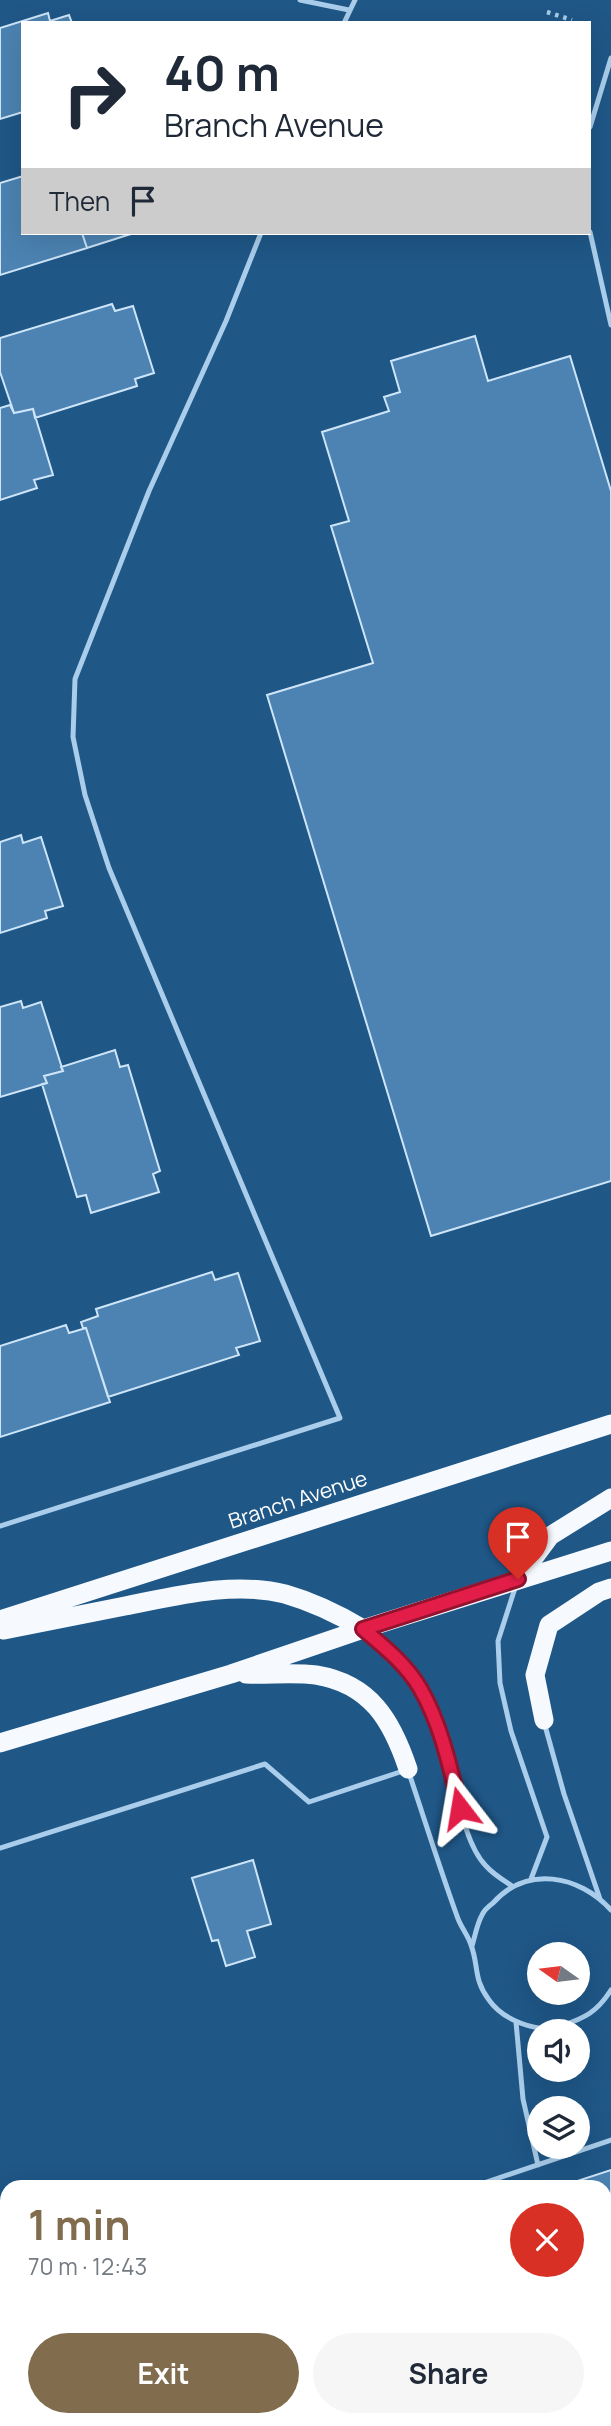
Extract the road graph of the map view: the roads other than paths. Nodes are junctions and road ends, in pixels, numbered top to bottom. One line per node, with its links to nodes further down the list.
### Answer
1 (300, 0): 3 (lane)
2 (355, 0): 3 (lane)
3 (349, 10): 4 (lane)
4 (346, 21)
5 (611, 58): 6 (lane)
6 (591, 124)
7 (260, 235): 12 (lane)
8 (591, 235): 9 (lane)
9 (611, 325)
10 (611, 1424): 16 (highway, Branch Avenue)
11 (611, 1499): 14 (highway)
12 (0, 1527)
13 (611, 1551): 14 (highway)
14 (518, 1579): 17 (highway); 24 (lane)
15 (611, 1587): 20 (highway)
16 (0, 1620)
17 (363, 1629): 18 (highway); 19 (highway); 25 (lane)
18 (0, 1630)
19 (231, 1674): 21 (highway); 22 (highway)
20 (544, 1720): 26 (lane)
21 (0, 1743)
22 (408, 1769): 23 (lane); 28 (lane)
23 (0, 1848)
24 (531, 1879): 25 (lane); 26 (lane)
25 (512, 1886): 28 (lane)
26 (600, 1899): 27 (lane)
27 (611, 1909)
28 (472, 1946): 30 (lane)
29 (611, 1990): 30 (lane)
30 (516, 2022): 32 (lane)
31 (611, 2140): 32 (lane)
32 (538, 2165): 33 (lane)
33 (493, 2180)

